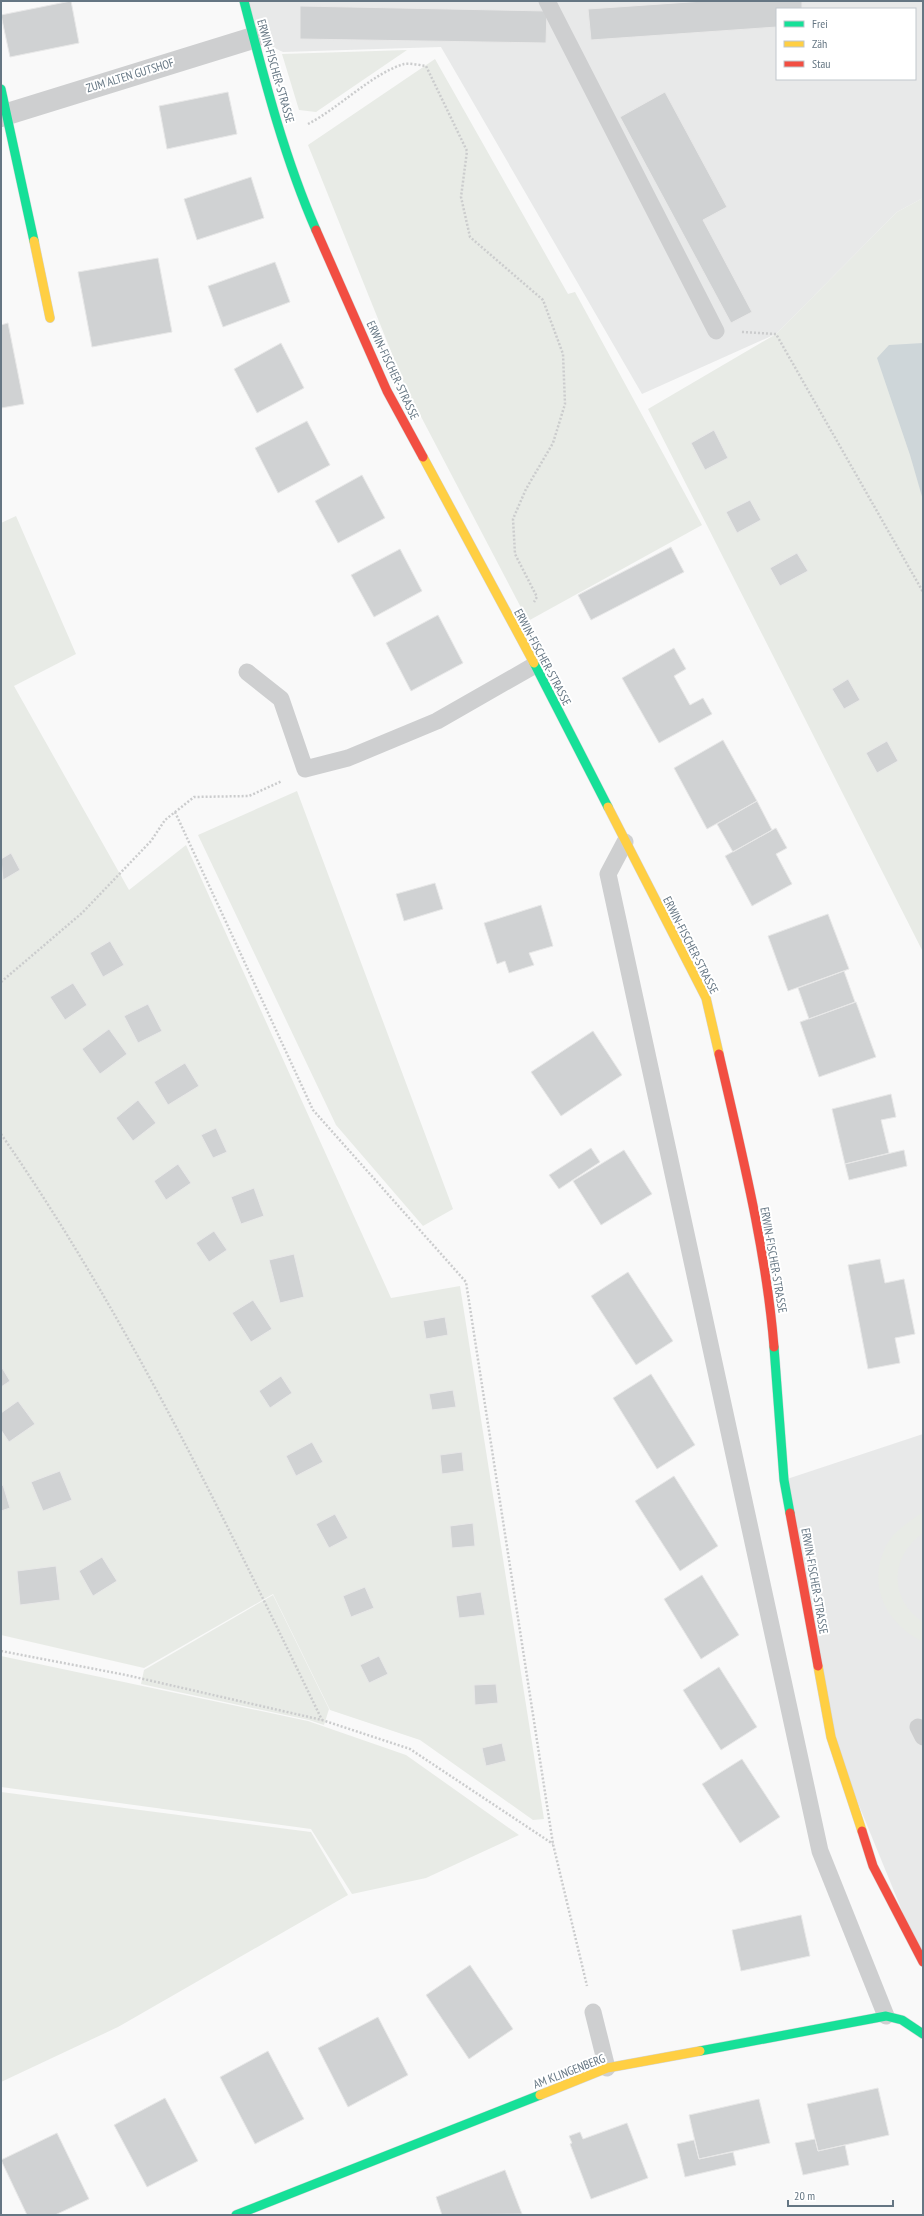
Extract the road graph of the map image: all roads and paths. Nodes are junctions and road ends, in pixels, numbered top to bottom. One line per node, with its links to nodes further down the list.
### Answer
1 (244, 1): 3 (street, ERWIN-FISCHER-STRASSE)
2 (547, 1): 8 (lane)
3 (253, 38): 5 (street, ZUM ALTEN GUTSHOF); 6 (street, ERWIN-FISCHER-STRASSE)
4 (1, 89): 5 (street)
5 (4, 114): 7 (street)
6 (283, 138): 10 (street, ERWIN-FISCHER-STRASSE); 10 (path)
7 (50, 318)
8 (716, 331): 9 (path)
9 (923, 592)
10 (510, 619): 11 (street, ERWIN-FISCHER-STRASSE)
11 (535, 665): 13 (lane); 15 (street, ERWIN-FISCHER-STRASSE)
12 (247, 672): 13 (lane)
13 (305, 769): 14 (path)
14 (175, 812): 16 (path); 20 (path)
15 (625, 842): 21 (street, ERWIN-FISCHER-STRASSE); 23 (lane)
16 (1, 982)
17 (1, 1134): 19 (path)
18 (1, 1651): 19 (path)
19 (322, 1720): 20 (path)
20 (553, 1844): 22 (path)
21 (923, 1962)
22 (593, 2012): 25 (lane)
23 (886, 2016): 24 (street, AM KLINGENBERG); 25 (street, AM KLINGENBERG)
24 (923, 2034)
25 (607, 2068): 26 (street, AM KLINGENBERG)
26 (236, 2215)

